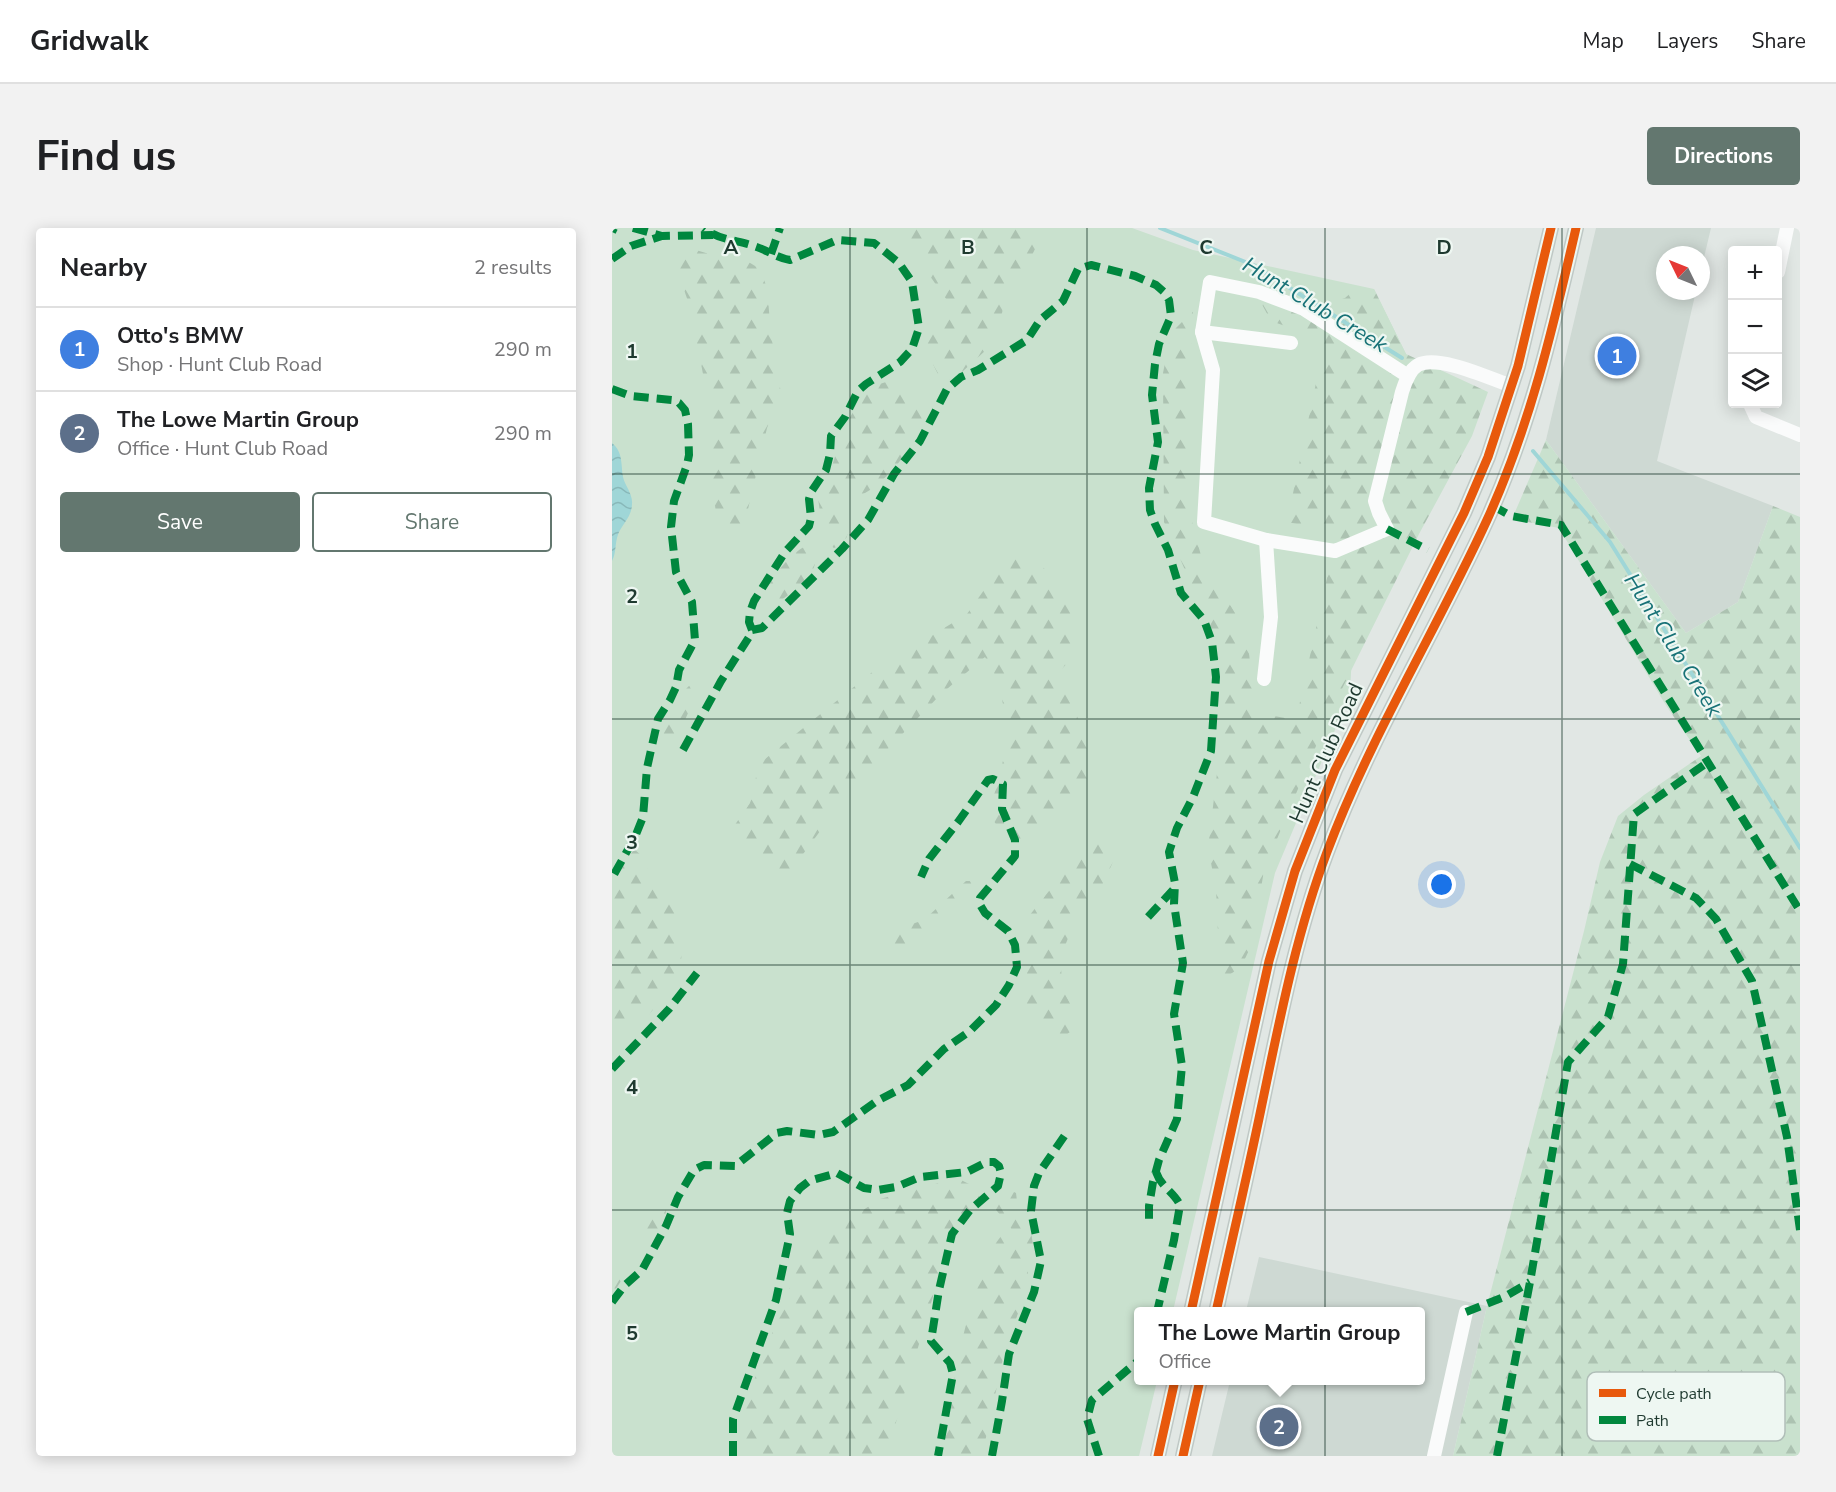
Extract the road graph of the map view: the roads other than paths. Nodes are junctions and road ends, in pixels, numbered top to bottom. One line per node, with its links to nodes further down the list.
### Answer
1 (1551, 228): 8 (main road, Hunt Club Road)
2 (1576, 228): 14 (main road, Hunt Club Road)
3 (1787, 228): 4 (street)
4 (1782, 252)
5 (1202, 332): 6 (street); 7 (street); 11 (street)
6 (1292, 344)
7 (1408, 376): 8 (street); 11 (street)
8 (1512, 386): 13 (main road, Hunt Club Road)
9 (1752, 408): 10 (street)
10 (1800, 435)
11 (1266, 540): 12 (street)
12 (1264, 679)
13 (1192, 1307)
14 (1217, 1307)
15 (1466, 1312): 20 (street)
16 (1174, 1385): 18 (main road)
17 (1199, 1385): 19 (main road)
18 (1158, 1456)
19 (1183, 1456)
20 (1434, 1456)

